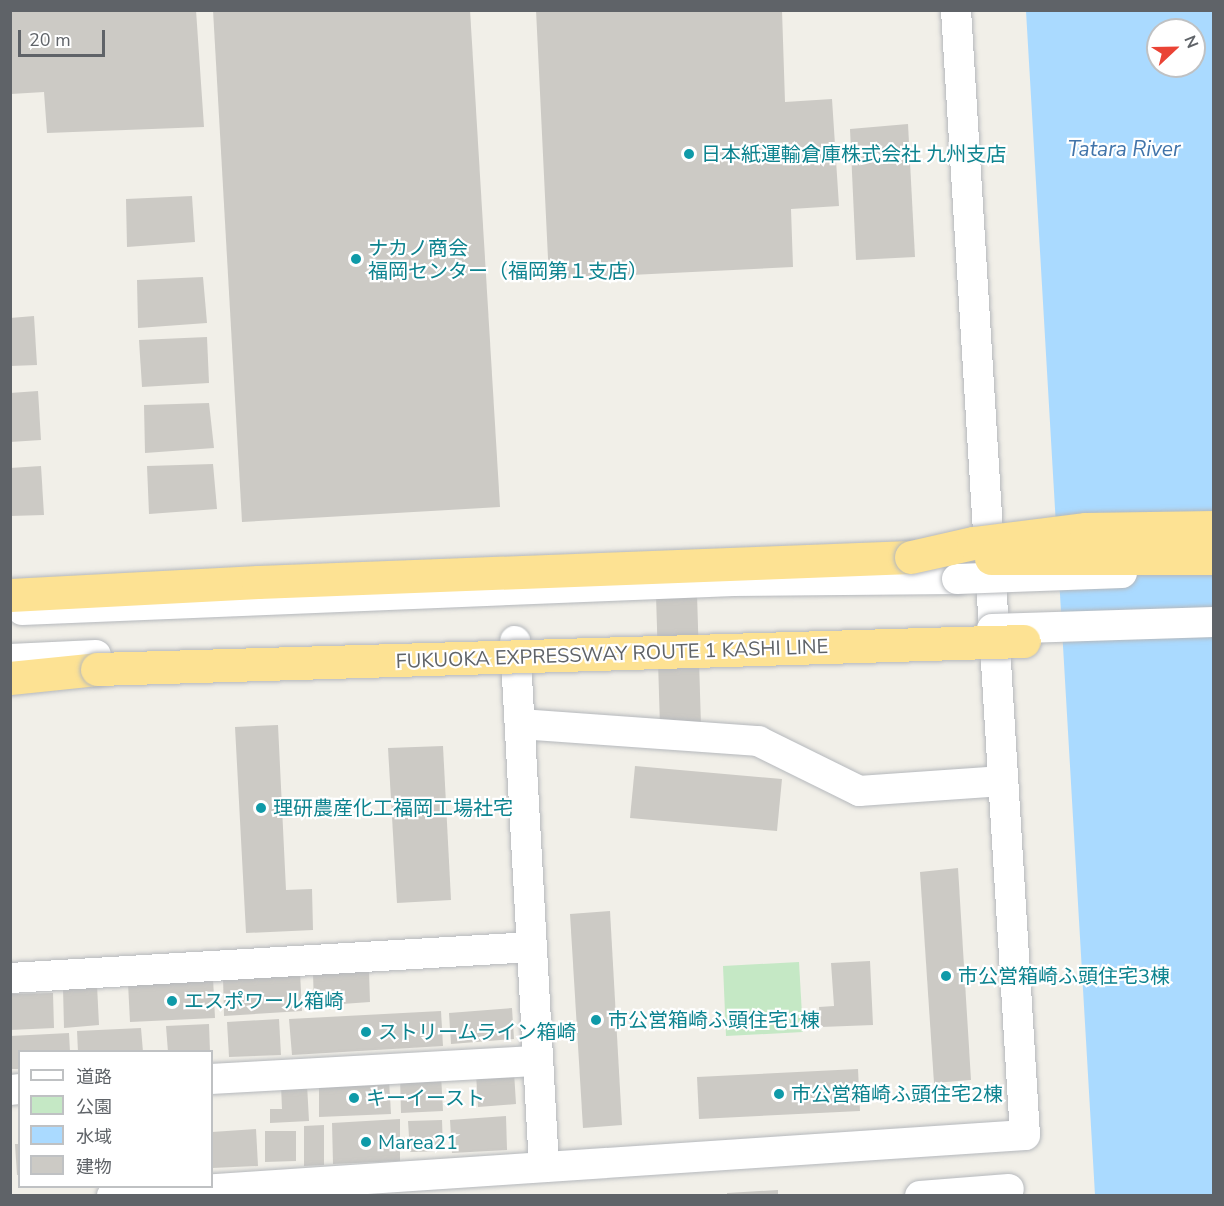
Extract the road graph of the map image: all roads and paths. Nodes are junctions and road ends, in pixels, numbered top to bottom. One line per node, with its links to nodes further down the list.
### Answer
1 (956, 10): 17 (street)
2 (1214, 526): 3 (highway, bridge)
3 (911, 557): 4 (highway, bridge); 6 (highway)
4 (1214, 558)
5 (1214, 569): 7 (street, bridge)
6 (10, 595)
7 (10, 610)
8 (1214, 624): 10 (street, bridge); 11 (highway, FUKUOKA EXPRESSWAY ROUTE 1 KASHI LINE, bridge)
9 (1214, 636): 11 (highway)
10 (516, 641): 12 (street); 16 (street)
11 (1024, 641): 13 (highway, FUKUOKA EXPRESSWAY ROUTE 1 KASHI LINE, bridge)
12 (10, 658)
13 (97, 669): 14 (highway, FUKUOKA EXPRESSWAY ROUTE 1 KASHI LINE); 15 (highway)
14 (10, 672)
15 (10, 678)
16 (520, 724): 17 (street); 18 (street)
17 (1003, 781): 22 (street)
18 (532, 947): 19 (street); 20 (street)
19 (10, 978)
20 (538, 1061): 21 (street); 22 (street)
21 (213, 1079)
22 (544, 1167): 24 (street)
23 (1009, 1189): 25 (street)
24 (112, 1196)
25 (920, 1196)

